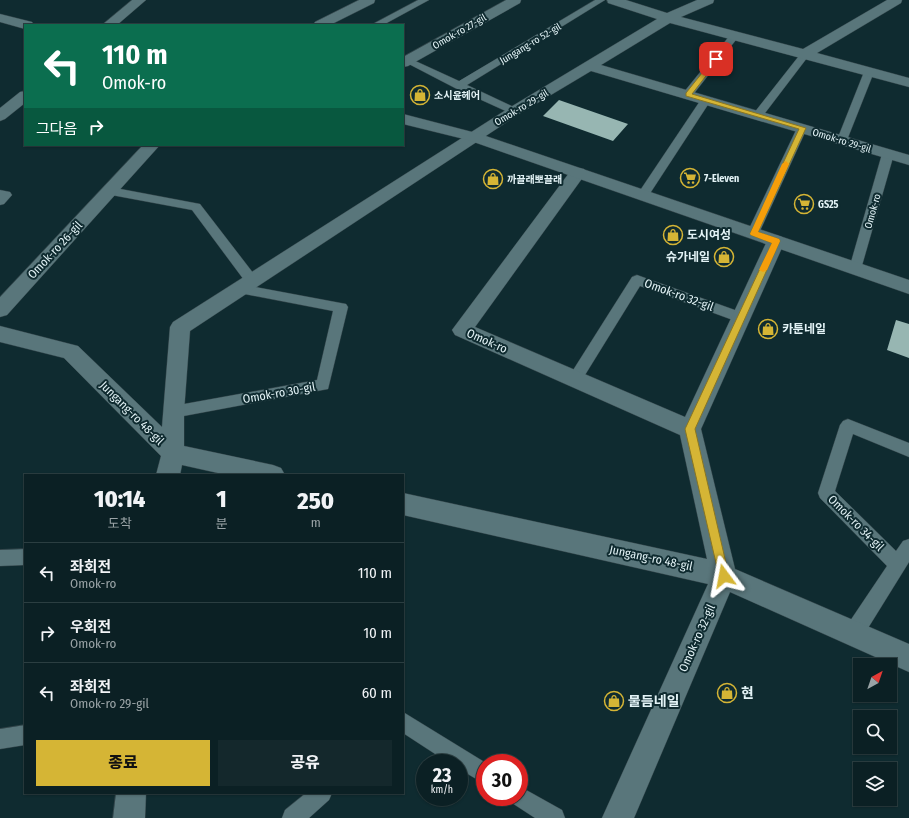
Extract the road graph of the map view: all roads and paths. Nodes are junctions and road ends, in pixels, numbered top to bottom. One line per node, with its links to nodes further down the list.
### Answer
1 (140, 0): 12 (street)
2 (369, 0): 13 (street)
3 (426, 0): 14 (lane)
4 (515, 0): 17 (street, Omok-ro 27-gil)
5 (601, 0): 21 (lane, Jungang-ro 52-gil)
6 (613, 0): 10 (street)
7 (708, 0): 10 (street, Omok-ro 29-gil)
8 (896, 0): 16 (street)
9 (0, 18): 11 (street)
10 (668, 18): 15 (street); 18 (street, Omok-ro 29-gil)
11 (24, 24)
12 (110, 24)
13 (322, 24)
14 (378, 24)
15 (734, 36): 16 (street); 22 (lane)
16 (805, 54): 19 (street); 26 (lane)
17 (405, 62): 21 (lane)
18 (590, 66): 22 (street, Omok-ro 29-gil); 25 (street, Omok-ro 29-gil)
19 (869, 72): 20 (street); 31 (lane)
20 (909, 83)
21 (459, 86): 25 (lane)
22 (688, 94): 24 (street, Omok-ro 29-gil)
23 (24, 95): 27 (street)
24 (706, 100): 26 (street, Omok-ro 29-gil); 38 (lane)
25 (514, 111): 30 (street, Omok-ro 29-gil)
26 (758, 115): 29 (street, Omok-ro 29-gil)
27 (0, 116)
28 (404, 119): 30 (street)
29 (802, 128): 31 (street, Omok-ro 29-gil); 40 (lane)
30 (474, 137): 35 (street); 43 (street)
31 (842, 140): 33 (street, Omok-ro 29-gil)
32 (151, 146): 36 (street, Omok-ro 26-gil)
33 (888, 154): 34 (street, Omok-ro 29-gil); 42 (lane, Omok-ro)
34 (909, 160)
35 (578, 173): 38 (street); 48 (street, Omok-ro)
36 (110, 191): 43 (lane); 45 (street, Omok-ro 26-gil)
37 (0, 194): 39 (lane)
38 (642, 195): 40 (street)
39 (0, 201)
40 (753, 234): 41 (street)
41 (776, 241): 42 (street); 46 (street)
42 (855, 269): 44 (street)
43 (245, 285): 49 (street); 49 (lane, Omok-ro 30-gil)
44 (909, 288)
45 (0, 310)
46 (741, 318): 48 (lane, Omok-ro 32-gil); 50 (street)
47 (0, 334): 52 (street, Jungang-ro 48-gil)
48 (575, 379): 50 (street, Omok-ro)
49 (173, 412): 52 (street)
50 (690, 429): 60 (street)
51 (909, 450): 59 (lane, Omok-ro 34-gil)
52 (173, 453): 53 (street); 54 (street, Jungang-ro 48-gil)
53 (168, 474)
54 (268, 474)
55 (404, 504): 60 (street, Jungang-ro 48-gil)
56 (909, 547): 59 (lane)
57 (24, 557): 58 (lane)
58 (0, 558)
59 (898, 565): 61 (lane)
60 (724, 576): 61 (street, Jungang-ro 48-gil); 73 (street, Omok-ro 32-gil)
61 (854, 634): 62 (street, Jungang-ro 48-gil)
62 (909, 658)
63 (404, 724): 66 (lane)
64 (24, 735): 65 (lane)
65 (0, 739)
66 (476, 768)
67 (131, 794): 70 (street)
68 (321, 794): 71 (lane)
69 (528, 802): 72 (lane)
70 (129, 818)
71 (293, 818)
72 (554, 818)
73 (618, 818)

